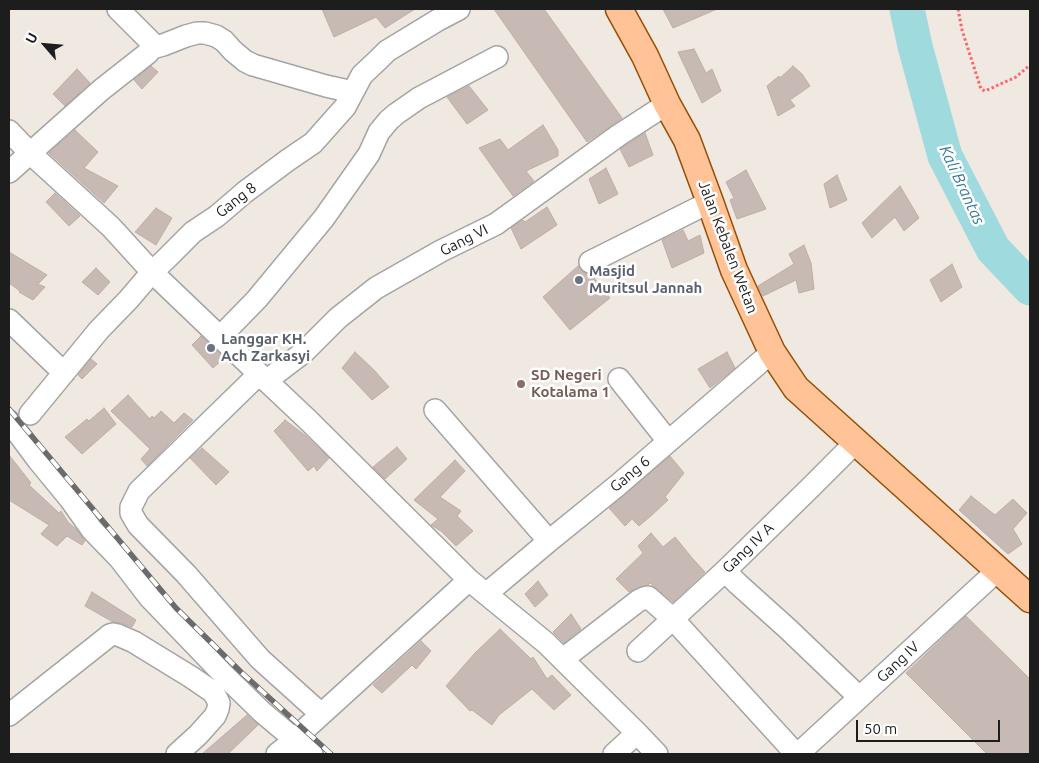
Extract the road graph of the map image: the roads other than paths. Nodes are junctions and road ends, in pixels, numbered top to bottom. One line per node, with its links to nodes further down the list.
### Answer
1 (118, 9): 4 (street)
2 (458, 9): 6 (street, Gang 8)
3 (619, 9): 7 (main road, Jalan Kebalen Wetan)
4 (152, 48): 6 (street); 9 (street)
5 (498, 57): 15 (street)
6 (353, 92): 13 (street, Gang 8)
7 (667, 104): 11 (main road, Jalan Kebalen Wetan); 18 (street, Gang VI)
8 (9, 131): 9 (street)
9 (30, 153): 10 (street); 13 (street)
10 (9, 172)
11 (710, 202): 12 (street); 16 (main road, Jalan Kebalen Wetan)
12 (590, 262)
13 (152, 272): 15 (street); 17 (street, Gang 8)
14 (9, 320): 17 (street)
15 (220, 338): 18 (street)
16 (772, 352): 23 (street, Gang 6); 24 (main road, Jalan Kebalen Wetan)
17 (64, 373): 21 (street, Gang 8)
18 (263, 378): 28 (street); 35 (street, Gang VI)
19 (620, 379): 23 (street)
20 (435, 410): 25 (street)
21 (30, 414)
22 (11, 430): 38 (street)
23 (668, 441): 25 (street, Gang 6)
24 (856, 442): 26 (main road, Jalan Kebalen Wetan); 27 (street, Gang IV A)
25 (548, 541): 29 (street, Gang 6)
26 (998, 570): 30 (main road, Jalan Kebalen Wetan); 34 (street, Gang IV)
27 (725, 571): 31 (street, Gang IV A); 34 (street)
28 (469, 580): 29 (street); 35 (street)
29 (486, 594): 33 (street)
30 (1030, 599)
31 (673, 619): 32 (street, Gang IV A); 33 (street); 44 (street)
32 (638, 651)
33 (563, 659): 37 (street)
34 (859, 697): 44 (street, Gang IV)
35 (322, 714): 38 (street)
36 (9, 715): 39 (street)
37 (637, 733): 42 (street); 43 (street)
38 (299, 735): 40 (street); 41 (street)
39 (177, 754)
40 (278, 754)
41 (312, 754)
42 (614, 754)
43 (657, 754)
44 (797, 754)

